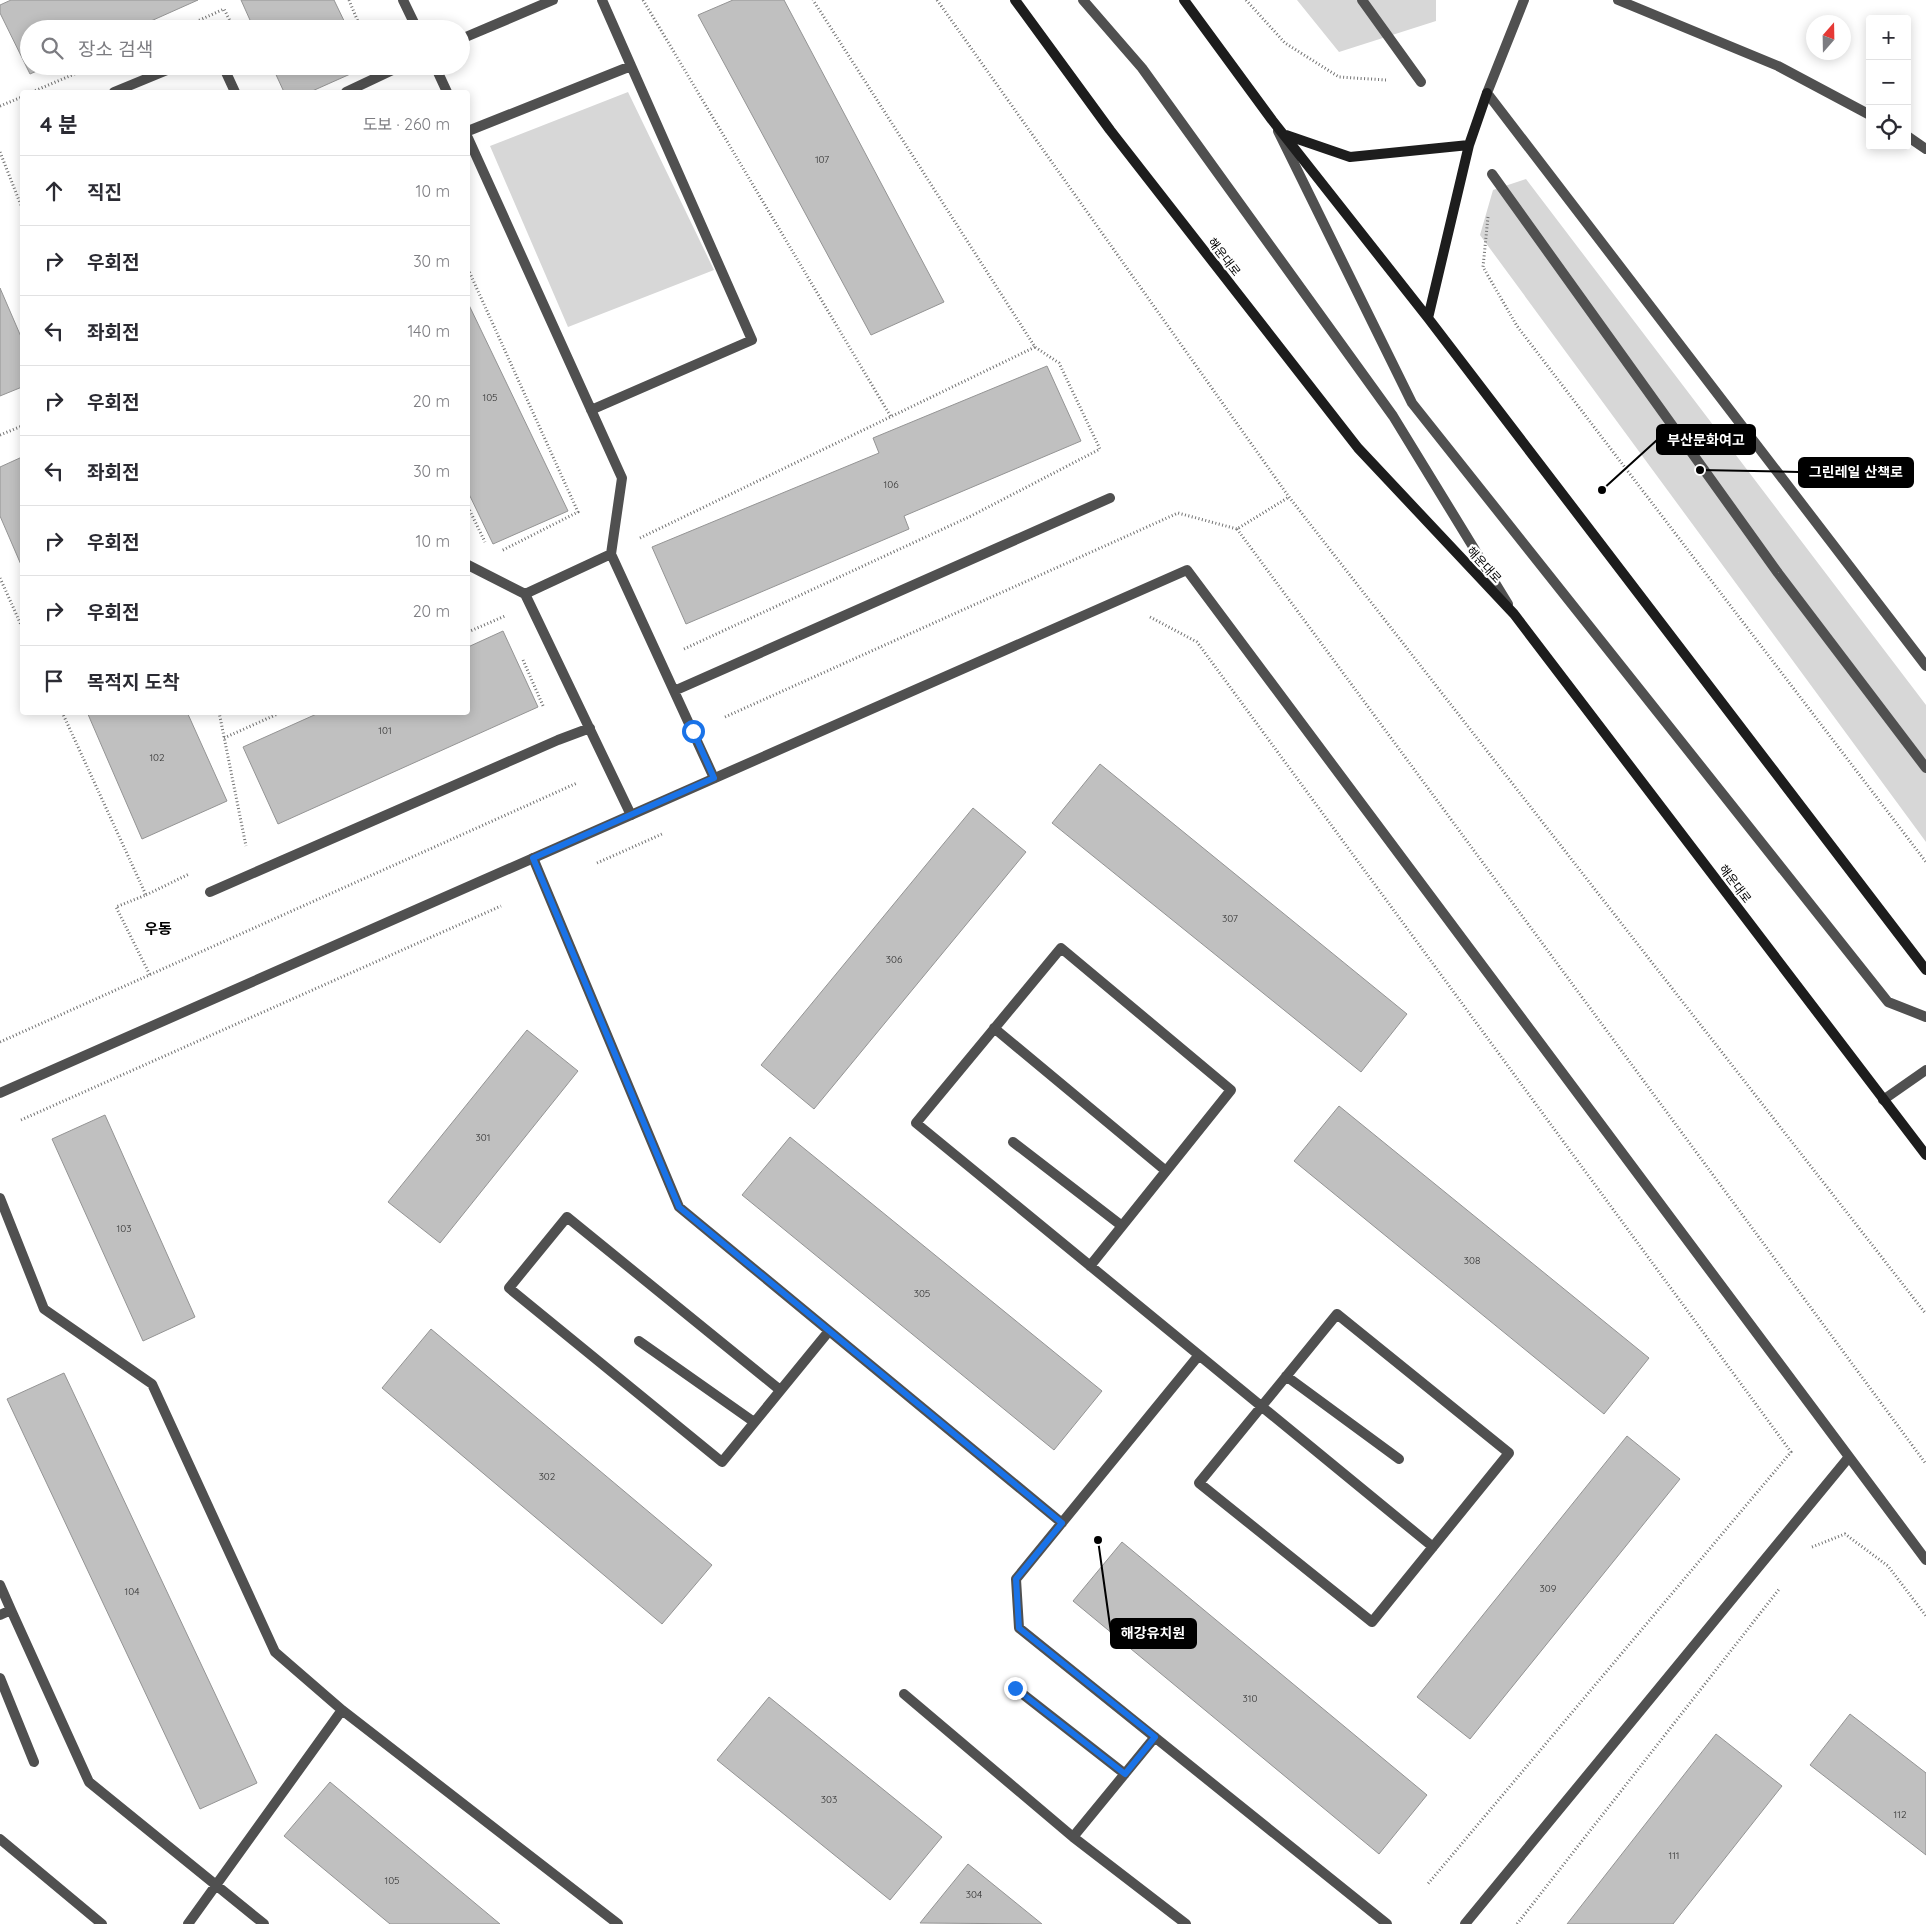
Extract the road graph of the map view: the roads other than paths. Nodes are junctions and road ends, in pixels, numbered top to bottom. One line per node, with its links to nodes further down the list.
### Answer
1 (403, 0): 10 (street)
2 (553, 0): 11 (street)
3 (602, 0): 12 (street)
4 (1015, 0): 39 (main road, 해운대로)
5 (1083, 0): 39 (street)
6 (1184, 0): 24 (main road)
7 (1362, 0): 17 (street)
8 (1524, 0): 22 (street)
9 (1618, 0): 23 (street)
10 (413, 20)
11 (470, 35)
12 (631, 66): 25 (street); 34 (street)
13 (155, 75): 18 (street)
14 (228, 75): 19 (street)
15 (382, 75): 20 (street)
16 (439, 75): 21 (street)
17 (1421, 82)
18 (119, 90)
19 (235, 90)
20 (350, 90)
21 (446, 90)
22 (1488, 93): 30 (main road); 40 (street)
23 (1866, 114)
24 (1272, 120): 26 (main road); 49 (street)
25 (470, 130)
26 (1285, 134): 30 (main road); 33 (main road)
27 (1911, 138): 28 (street); 31 (street)
28 (1926, 138)
29 (470, 142): 34 (street)
30 (1469, 145): 33 (main road)
31 (1926, 149)
32 (1492, 174): 43 (street)
33 (1428, 318): 48 (main road)
34 (590, 410): 36 (street)
35 (1110, 498): 41 (street)
36 (611, 554): 38 (street); 41 (street)
37 (470, 566): 38 (street)
38 (525, 594): 42 (street)
39 (1514, 614): 53 (main road, 해운대로)
40 (1926, 666)
41 (674, 690): 44 (street)
42 (590, 728): 45 (street); 47 (street)
43 (1926, 768)
44 (714, 778): 45 (street); 67 (street)
45 (631, 815): 46 (street)
46 (533, 858): 52 (street); 60 (street)
47 (210, 892)
48 (1926, 970)
49 (1926, 1017)
50 (994, 1028): 56 (street); 56 (street); 59 (street)
51 (1926, 1070): 53 (street)
52 (0, 1093)
53 (1883, 1100): 55 (main road, 해운대로)
54 (1014, 1142): 58 (street)
55 (1926, 1155)
56 (1166, 1171): 58 (street)
57 (0, 1198): 78 (street)
58 (1122, 1226): 59 (street)
59 (1090, 1266): 62 (street)
60 (829, 1331): 64 (street); 69 (street)
61 (639, 1341): 66 (street)
62 (1199, 1355): 65 (street); 69 (street)
63 (1286, 1376): 65 (street); 68 (street); 70 (street)
64 (780, 1390): 66 (street); 66 (street)
65 (1262, 1406): 70 (street); 70 (street)
66 (754, 1422)
67 (1849, 1458): 71 (street); 91 (street)
68 (1398, 1459)
69 (1062, 1523): 79 (street)
70 (1433, 1546)
71 (1926, 1560)
72 (0, 1584): 73 (street)
73 (11, 1610): 74 (street); 84 (street)
74 (0, 1615)
75 (0, 1678): 80 (street)
76 (1015, 1688): 81 (street)
77 (904, 1694): 82 (street)
78 (342, 1710): 84 (street); 88 (street)
79 (1155, 1737): 81 (street); 90 (street)
80 (34, 1762)
81 (1125, 1774): 82 (street)
82 (1073, 1837): 89 (street)
83 (0, 1839): 85 (street)
84 (216, 1884): 86 (street); 87 (street)
85 (102, 1924)
86 (188, 1924)
87 (264, 1924)
88 (618, 1924)
89 (1186, 1924)
90 (1387, 1924)
91 (1465, 1924)

